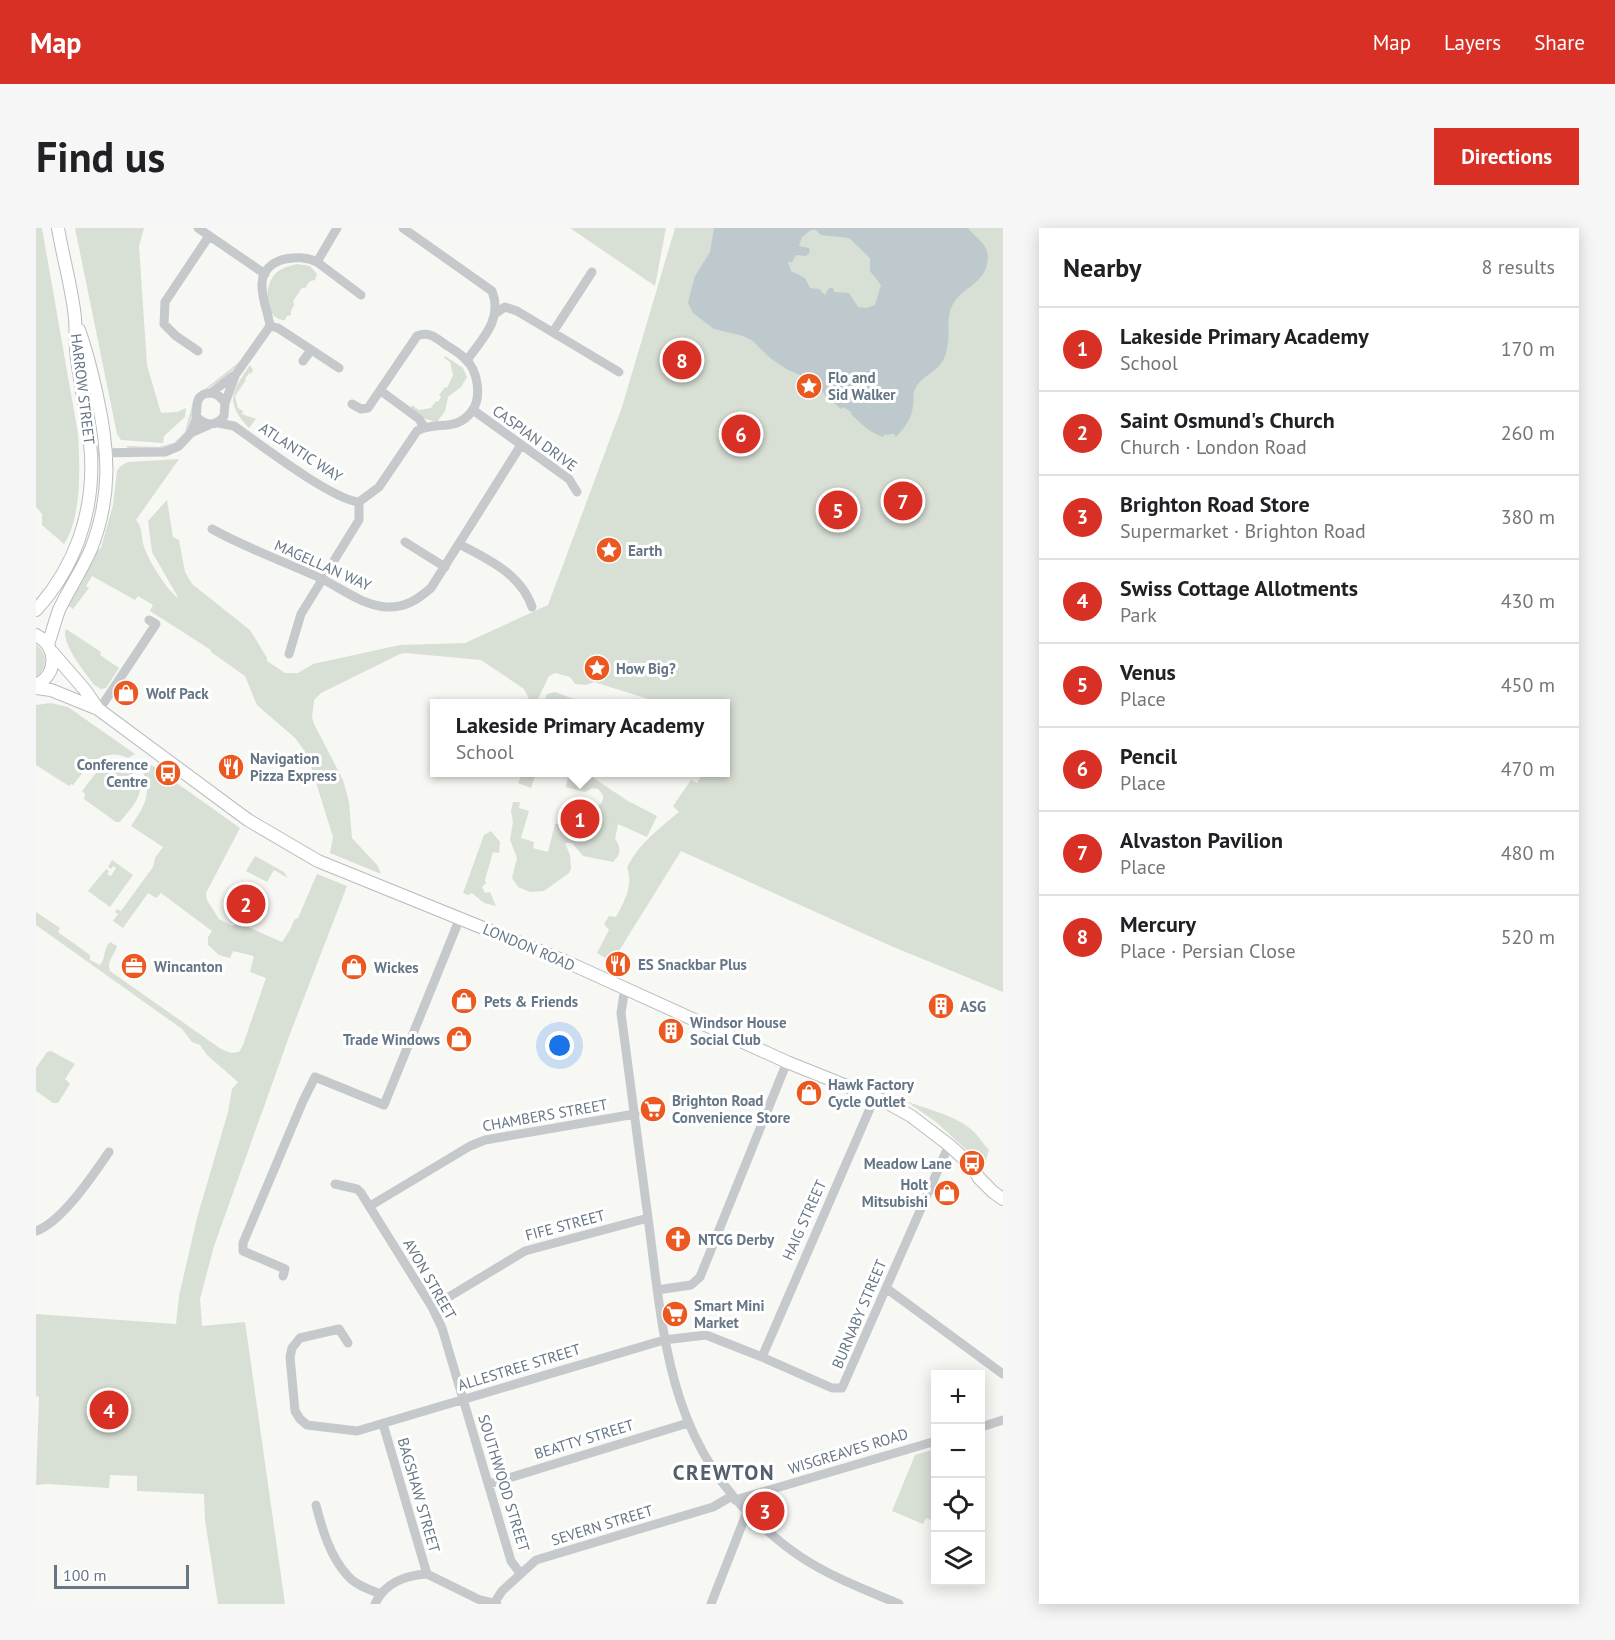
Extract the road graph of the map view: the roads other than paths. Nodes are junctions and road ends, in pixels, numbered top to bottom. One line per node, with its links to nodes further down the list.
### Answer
1 (58, 228): 12 (main road)
2 (198, 228): 6 (street)
3 (337, 228): 7 (street)
4 (403, 228): 5 (street)
5 (416, 231): 11 (street)
6 (209, 236): 9 (street); 16 (street)
7 (317, 262): 9 (street); 10 (street)
8 (592, 272): 14 (street)
9 (265, 273): 13 (street)
10 (361, 294)
11 (496, 313): 14 (street); 17 (street)
12 (75, 317): 33 (main road, HARROW STREET); 34 (main road, HARROW STREET)
13 (270, 326): 15 (street); 21 (street)
14 (553, 332): 20 (street)
15 (311, 350): 18 (street); 19 (street)
16 (198, 351)
17 (468, 360): 22 (street); 26 (street)
18 (303, 361)
19 (339, 368)
20 (619, 372)
21 (236, 374): 23 (street); 25 (street)
22 (381, 391): 24 (street); 30 (street)
23 (211, 393): 25 (street); 27 (street)
24 (352, 404)
25 (226, 407): 28 (street); 29 (street, ATLANTIC WAY)
26 (472, 410): 30 (street); 32 (street, CASPIAN DRIVE)
27 (196, 416): 28 (street); 31 (street)
28 (213, 424): 29 (street, ATLANTIC WAY); 31 (street)
29 (234, 426): 36 (street, ATLANTIC WAY)
30 (424, 427): 36 (street)
31 (191, 433): 34 (street)
32 (521, 445): 35 (street, CASPIAN DRIVE); 39 (street, MAGELLAN WAY)
33 (91, 453): 34 (street); 45 (main road, HARROW STREET)
34 (107, 453): 48 (main road, HARROW STREET)
35 (577, 492)
36 (359, 502): 41 (street)
37 (212, 530): 41 (street, MAGELLAN WAY)
38 (405, 542): 40 (street)
39 (459, 544): 40 (street, MAGELLAN WAY); 43 (street)
40 (445, 567): 41 (street, MAGELLAN WAY)
41 (322, 579): 49 (street)
42 (537, 590): 43 (street)
43 (528, 595): 44 (street)
44 (532, 607)
45 (36, 610)
46 (149, 620): 51 (street)
47 (36, 635): 48 (main road, LONDON ROAD)
48 (50, 648): 50 (main road, HARROW STREET); 51 (main road, LONDON ROAD)
49 (290, 654)
50 (36, 686): 51 (main road, LONDON ROAD)
51 (98, 710): 52 (main road, LONDON ROAD)
52 (460, 918): 53 (main road, LONDON ROAD); 66 (street)
53 (625, 987): 54 (main road, LONDON ROAD); 56 (street)
54 (787, 1062): 55 (main road, LONDON ROAD); 68 (street)
55 (874, 1096): 57 (main road, LONDON ROAD); 74 (street, HAIG STREET)
56 (635, 1114): 63 (street, CHAMBERS STREET); 64 (street)
57 (949, 1145): 62 (main road, LONDON ROAD); 67 (street, BURNABY STREET)
58 (109, 1152): 65 (street)
59 (351, 1176): 61 (street)
60 (335, 1184): 61 (street, AVON STREET)
61 (348, 1187): 63 (street, AVON STREET)
62 (1003, 1198)
63 (370, 1206): 69 (street, AVON STREET)
64 (648, 1218): 68 (street); 69 (street, FIFE STREET)
65 (36, 1231)
66 (283, 1276)
67 (886, 1288): 74 (street, BURNABY STREET); 75 (street)
68 (657, 1290): 72 (street)
69 (432, 1307): 76 (street, AVON STREET)
70 (334, 1318): 71 (street)
71 (339, 1329): 73 (street); 79 (street, ALLESTREE STREET)
72 (664, 1340): 74 (street, BURNABY STREET); 76 (street, ALLESTREE STREET); 78 (street)
73 (348, 1343)
74 (762, 1357)
75 (1003, 1374)
76 (463, 1400): 79 (street, ALLESTREE STREET); 82 (street, SOUTHWOOD STREET)
77 (1003, 1420): 80 (street)
78 (688, 1423): 82 (street, BEATTY STREET); 83 (street)
79 (383, 1424): 87 (street, BAGSHAW STREET)
80 (985, 1426)
81 (931, 1442): 83 (street, WISGREAVES ROAD)
82 (489, 1484): 86 (street, SOUTHWOOD STREET)
83 (734, 1498): 85 (street); 86 (street, SEVERN STREET)
84 (315, 1505): 88 (street)
85 (747, 1512): 91 (street); 92 (street)
86 (520, 1573): 89 (street, SEVERN STREET)
87 (427, 1574): 88 (street); 89 (street)
88 (380, 1594): 90 (street)
89 (496, 1603)
90 (375, 1604)
91 (711, 1604)
92 (899, 1604)

